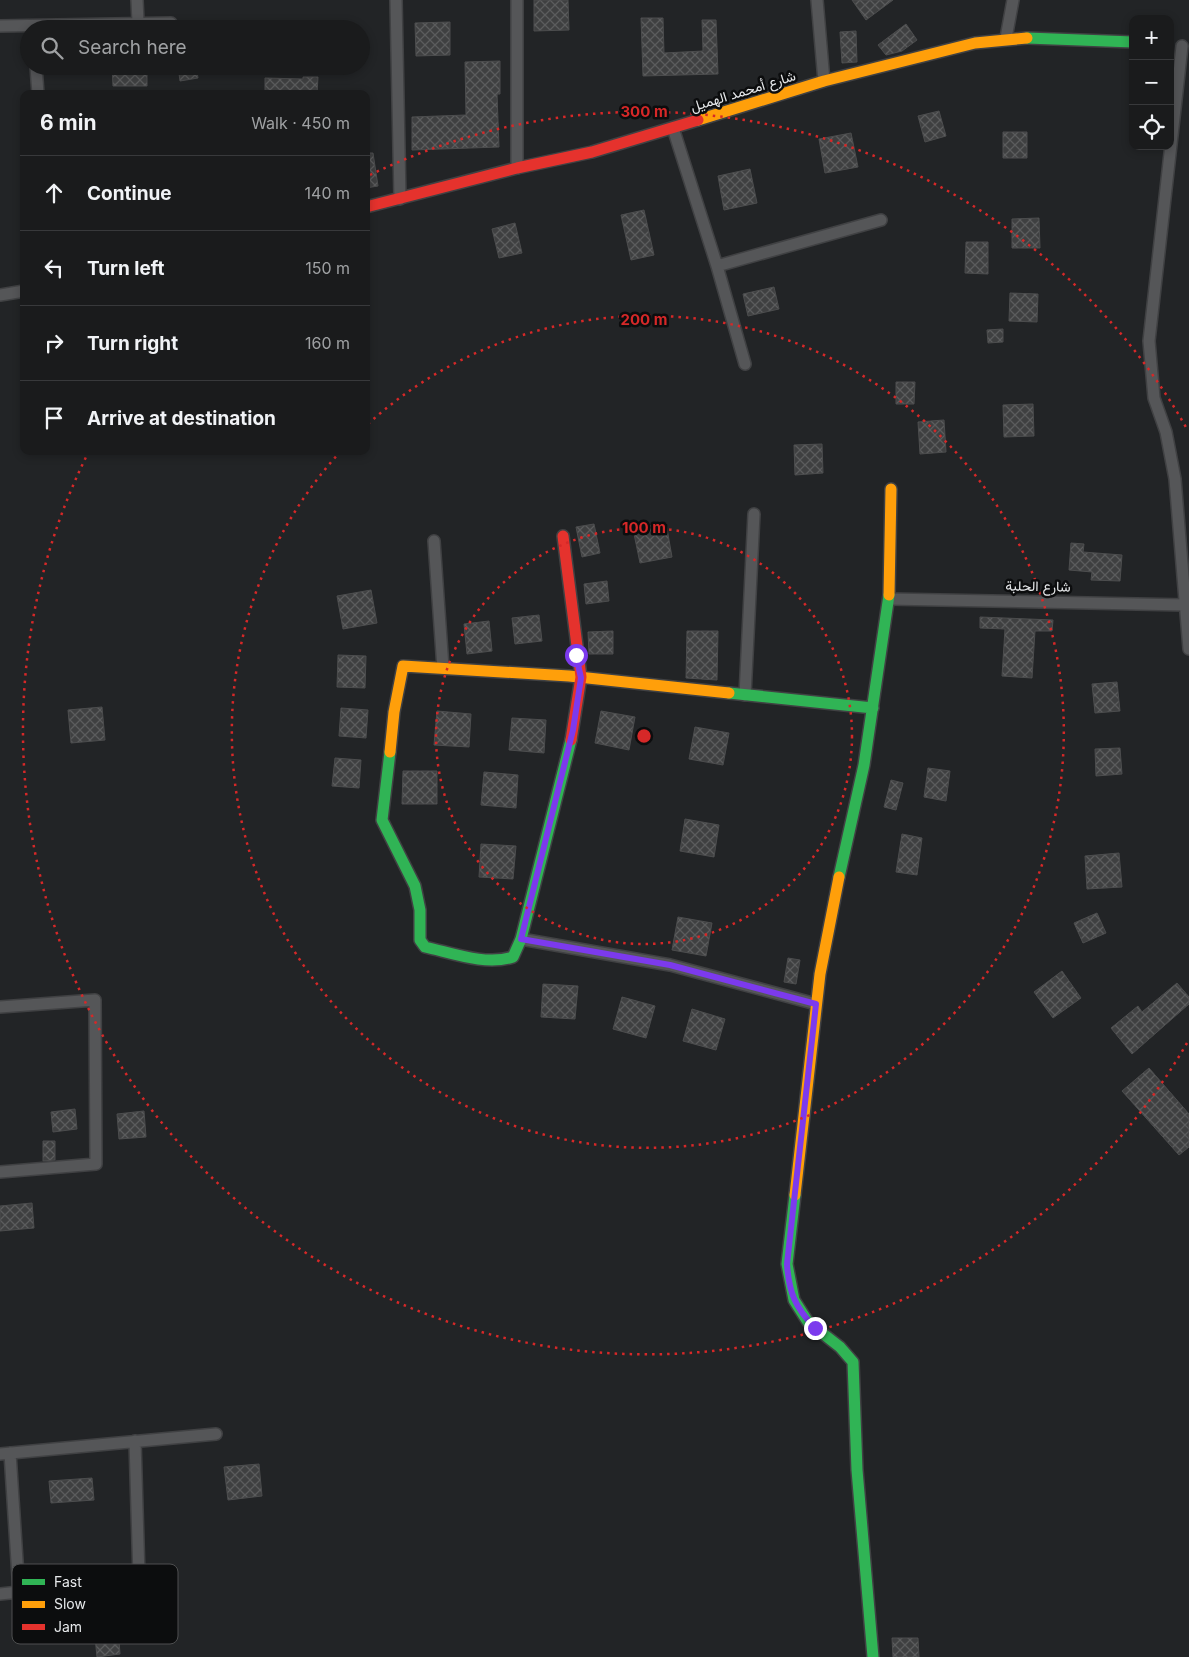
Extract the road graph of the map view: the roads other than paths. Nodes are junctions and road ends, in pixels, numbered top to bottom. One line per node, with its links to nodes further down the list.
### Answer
1 (137, 0): 6 (street)
2 (396, 0): 17 (street)
3 (517, 0): 16 (street)
4 (817, 0): 13 (street)
5 (1013, 0): 9 (street)
6 (138, 20)
7 (0, 26): 8 (street)
8 (20, 27)
9 (1006, 38): 10 (street, شارع أمحمد الهميل); 13 (street, شارع أمحمد الهميل)
10 (1129, 42)
11 (1180, 46): 29 (street)
12 (37, 75): 14 (street)
13 (824, 81): 15 (street, شارع أمحمد الهميل)
14 (38, 90)
15 (673, 128): 16 (street, شارع أمحمد الهميل); 20 (street)
16 (517, 168): 17 (street, شارع أمحمد الهميل)
17 (400, 199): 18 (street, شارع أمحمد الهميل)
18 (370, 205)
19 (881, 220): 20 (street)
20 (717, 266): 23 (street)
21 (20, 292): 22 (street)
22 (0, 295)
23 (745, 364)
24 (891, 489): 28 (street)
25 (754, 514): 33 (street)
26 (562, 536): 32 (street)
27 (434, 541): 31 (street)
28 (889, 599): 29 (street, شارع الحلبة); 34 (street)
29 (1185, 604): 30 (street)
30 (1189, 649)
31 (443, 668): 32 (street); 35 (street)
32 (581, 678): 33 (street); 35 (street)
33 (745, 695): 34 (street)
34 (873, 708): 36 (street)
35 (521, 939): 36 (street)
36 (816, 1004): 44 (street)
37 (0, 1007): 38 (street)
38 (0, 1172)
39 (216, 1434): 40 (street)
40 (135, 1442): 41 (street); 43 (street)
41 (5, 1454): 42 (street)
42 (16, 1564)
43 (139, 1564)
44 (873, 1657)

